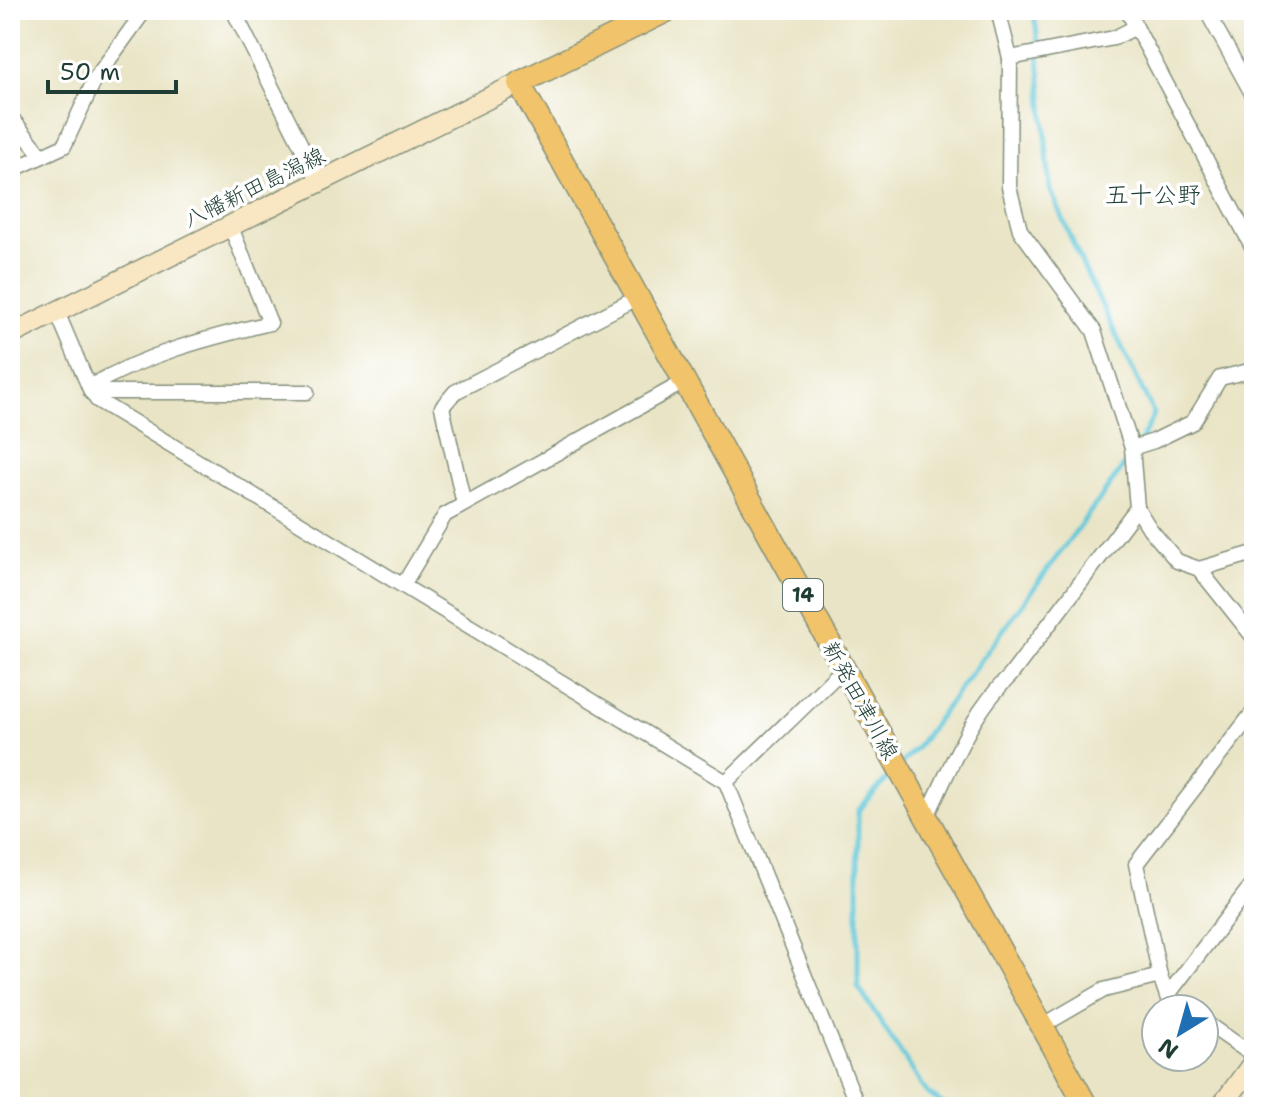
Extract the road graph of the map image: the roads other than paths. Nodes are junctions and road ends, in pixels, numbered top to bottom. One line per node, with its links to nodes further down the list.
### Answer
1 (145, 10): 12 (street)
2 (233, 10): 14 (street)
3 (668, 10): 9 (main road)
4 (998, 10): 8 (street)
5 (1127, 10): 7 (street)
6 (1206, 10): 10 (street)
7 (1136, 27): 8 (street); 16 (street)
8 (1010, 58): 24 (street)
9 (519, 83): 14 (main road, 八幡新田島潟線); 17 (main road, 新発田津川線 / 14)
10 (1254, 97)
11 (10, 116): 12 (street)
12 (42, 156): 13 (street)
13 (10, 171)
14 (319, 181): 15 (main road, 八幡新田島潟線)
15 (230, 225): 18 (main road, 八幡新田島潟線); 22 (street)
16 (1254, 250)
17 (637, 298): 21 (main road, 新発田津川線 / 14); 25 (street)
18 (57, 312): 19 (main road, 八幡新田島潟線); 22 (street)
19 (13, 326)
20 (1252, 374): 24 (street)
21 (684, 382): 25 (street); 31 (main road, 新発田津川線 / 14)
22 (90, 389): 23 (street); 29 (street)
23 (307, 392)
24 (1132, 448): 26 (street)
25 (464, 504): 29 (street)
26 (1137, 508): 28 (street); 34 (street)
27 (1254, 553): 28 (street)
28 (1199, 569): 30 (street)
29 (403, 585): 33 (street)
30 (1254, 638)
31 (843, 669): 33 (street); 34 (main road, 新発田津川線 / 14)
32 (1254, 711): 36 (street)
33 (726, 782): 44 (street)
34 (926, 818): 39 (main road, 新発田津川線 / 14)
35 (1254, 882): 38 (street)
36 (1160, 976): 37 (street); 39 (street)
37 (1166, 993)
38 (1169, 993)
39 (1042, 1026): 43 (main road, 新発田津川線 / 14)
40 (1220, 1032): 41 (street)
41 (1254, 1056)
42 (1254, 1062): 45 (main road)
43 (1080, 1103)
44 (858, 1107)
45 (1221, 1107)

